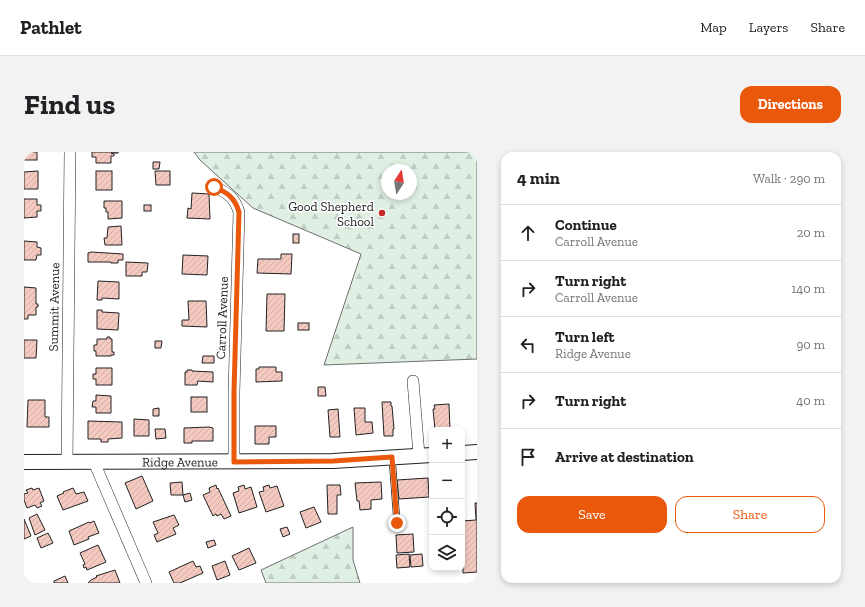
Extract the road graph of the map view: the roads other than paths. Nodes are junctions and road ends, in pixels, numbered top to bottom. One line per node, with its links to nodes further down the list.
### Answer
1 (70, 152): 9 (street, Summit Avenue)
2 (214, 187): 11 (street, Carroll Avenue)
3 (413, 381): 6 (street)
4 (477, 452): 5 (street)
5 (465, 453)
6 (425, 455): 7 (street, Ridge Avenue)
7 (392, 457): 11 (street, Ridge Avenue); 12 (lane)
8 (24, 462): 9 (street, Ridge Avenue)
9 (67, 462): 10 (street, Ridge Avenue)
10 (94, 462): 11 (street, Ridge Avenue); 13 (street)
11 (234, 462)
12 (397, 523)
13 (146, 583)

